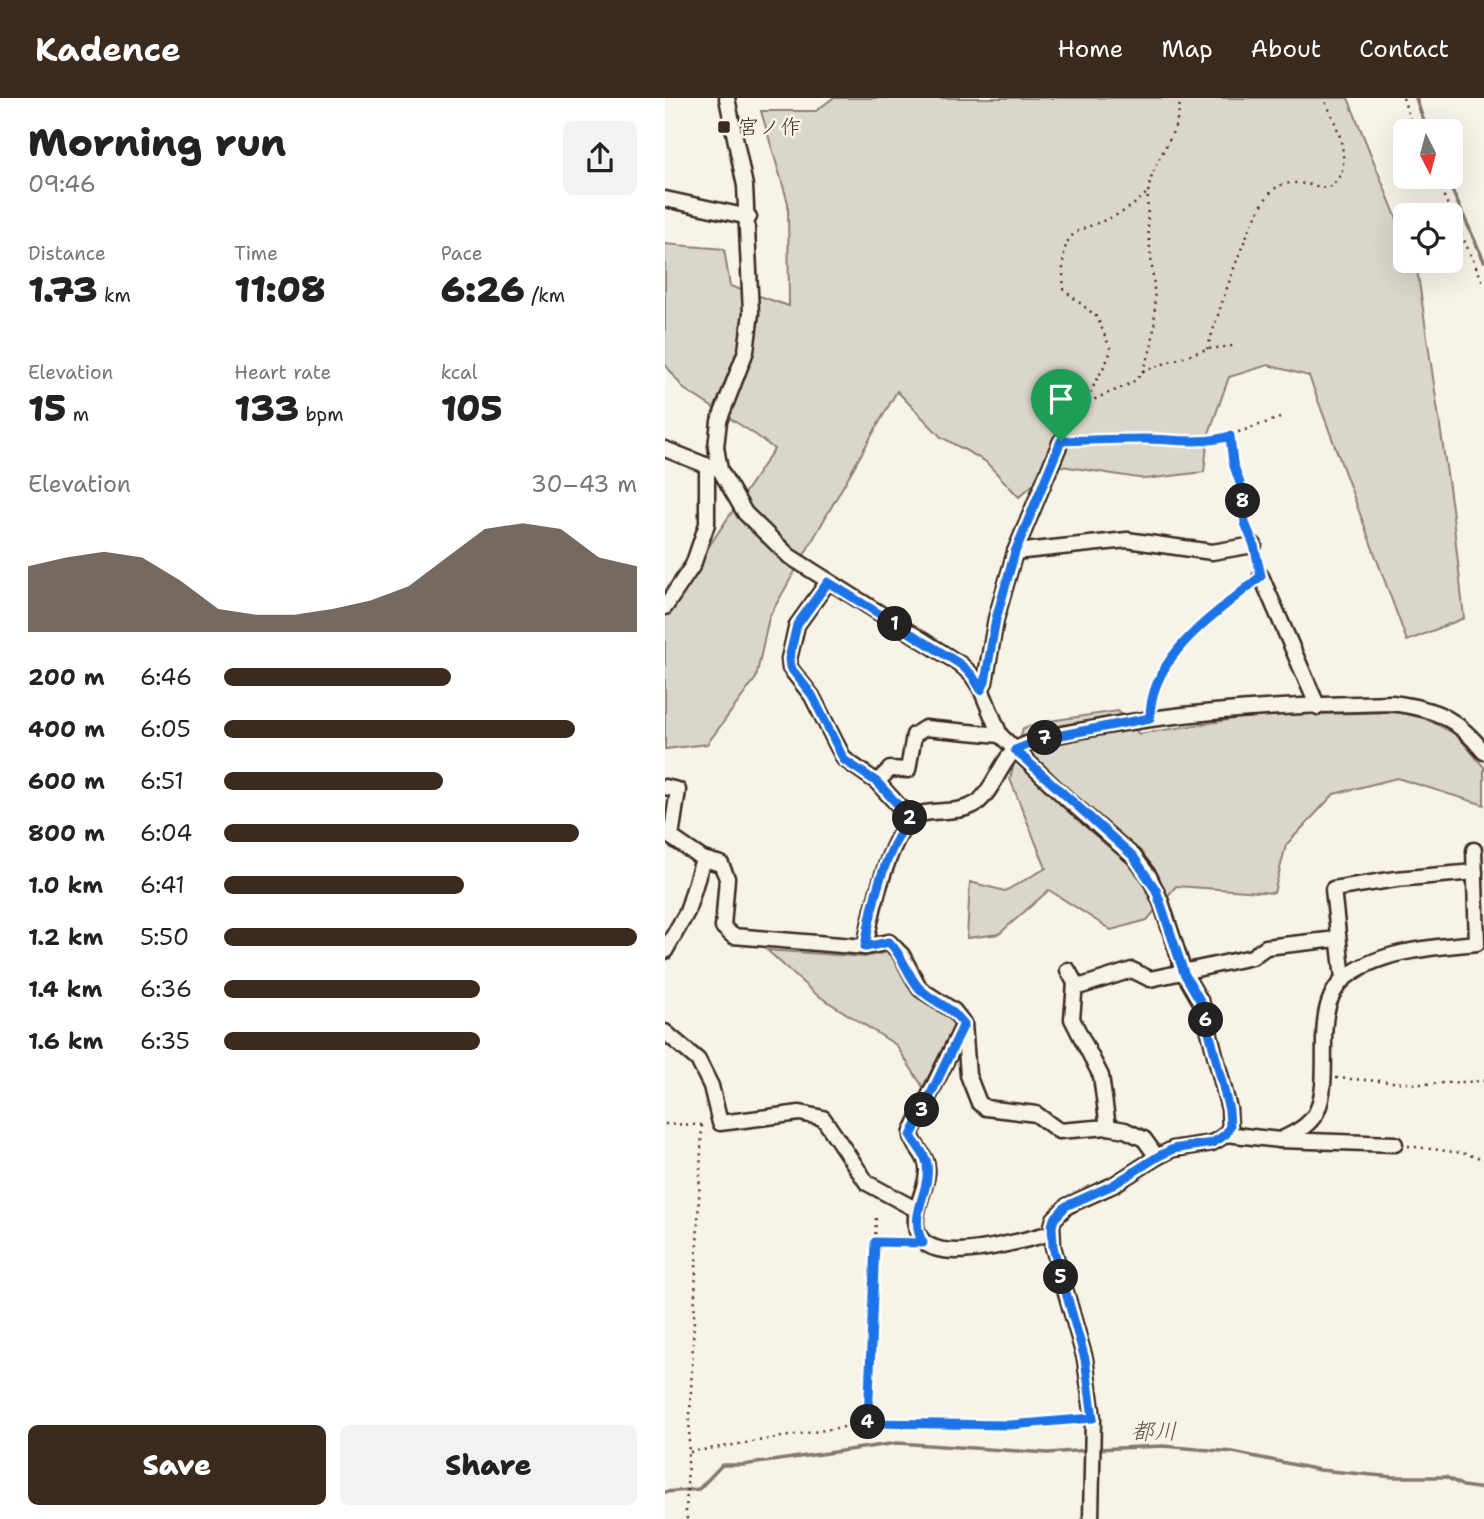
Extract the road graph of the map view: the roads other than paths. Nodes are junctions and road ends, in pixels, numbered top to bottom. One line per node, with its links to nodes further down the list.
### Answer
1 (727, 98): 3 (street)
2 (665, 199): 3 (street)
3 (749, 217): 6 (street)
4 (1061, 441): 8 (street)
5 (665, 449): 6 (street)
6 (713, 468): 10 (street); 11 (street)
7 (1254, 545): 8 (street)
8 (1015, 552): 12 (street)
9 (1261, 576): 13 (street)
10 (828, 582): 12 (street); 17 (street)
11 (665, 607)
12 (981, 690): 14 (street)
13 (1318, 707): 15 (street); 16 (street)
14 (1000, 735): 15 (street); 17 (street)
15 (1015, 750): 19 (street); 28 (street)
16 (1484, 752)
17 (877, 782): 19 (street)
18 (665, 786): 20 (street)
19 (910, 818): 25 (street)
20 (668, 835): 22 (street)
21 (1474, 850): 23 (street)
22 (703, 859): 25 (street); 26 (street)
23 (1475, 873): 24 (street); 29 (street)
24 (1337, 939): 28 (street); 29 (street)
25 (865, 947): 31 (street)
26 (665, 951)
27 (1068, 970): 30 (street)
28 (1184, 973): 30 (street); 34 (street)
29 (1343, 979): 35 (street)
30 (1075, 988): 33 (street)
31 (964, 1024): 33 (street); 38 (street)
32 (665, 1032): 38 (street)
33 (1108, 1128): 37 (street)
34 (1226, 1134): 35 (street); 37 (street)
35 (1280, 1140): 36 (street)
36 (1395, 1144)
37 (1157, 1157): 39 (street)
38 (917, 1210): 39 (street)
39 (1052, 1233): 40 (street)
40 (1091, 1519)

